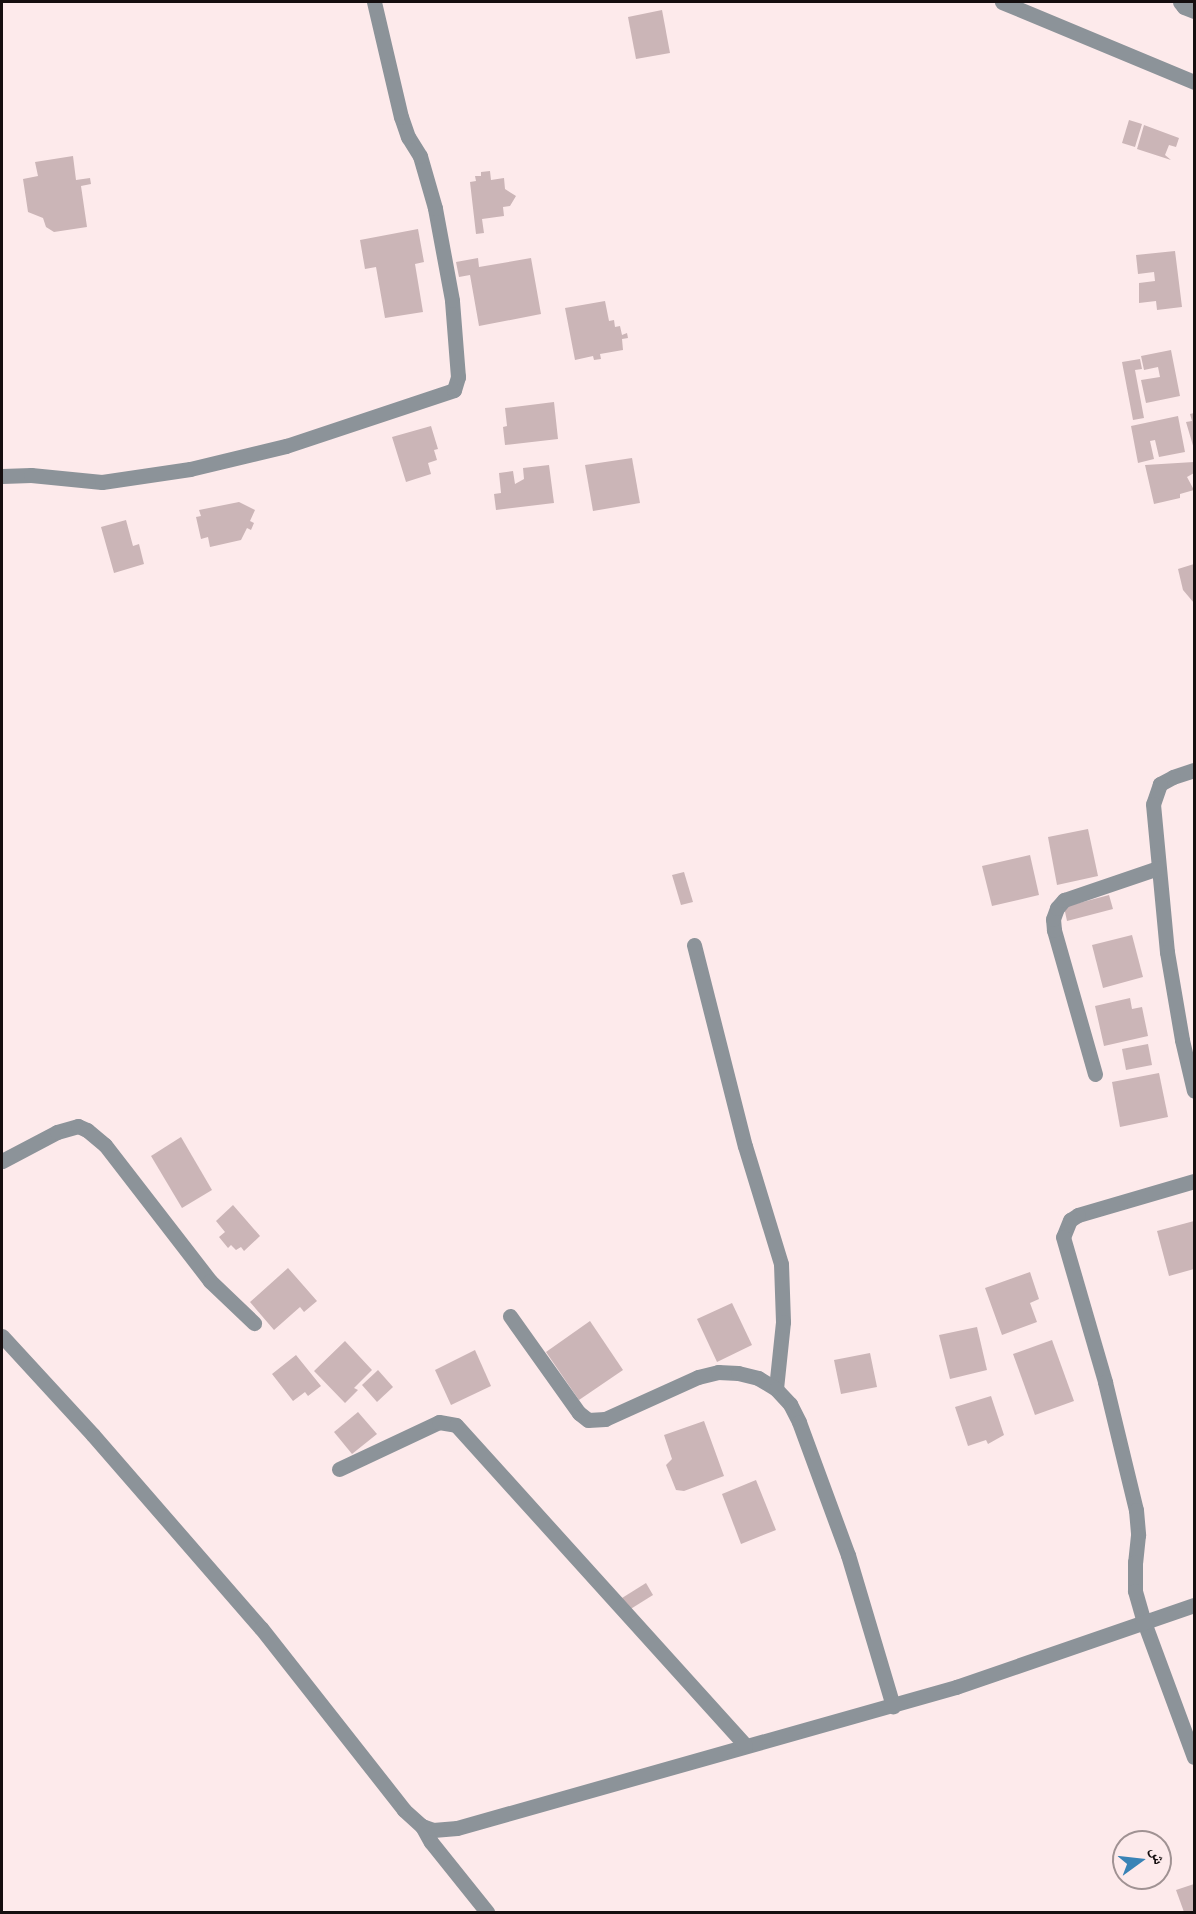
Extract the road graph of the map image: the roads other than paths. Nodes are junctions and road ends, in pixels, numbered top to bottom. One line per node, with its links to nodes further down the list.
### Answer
1 (374, 2): 6 (street)
2 (1002, 2): 5 (street)
3 (1180, 2): 4 (street)
4 (1194, 11)
5 (1194, 82)
6 (2, 476)
7 (1194, 770): 8 (street)
8 (1158, 868): 10 (street); 11 (street)
9 (694, 945): 17 (street)
10 (1095, 1074)
11 (1194, 1091)
12 (2, 1161): 15 (street)
13 (1194, 1181): 20 (street)
14 (510, 1317): 17 (street)
15 (254, 1323)
16 (2, 1336): 24 (street)
17 (776, 1389): 21 (street)
18 (339, 1469): 22 (street)
19 (1194, 1605): 20 (street)
20 (1144, 1622): 21 (street); 23 (street)
21 (893, 1706): 22 (street)
22 (745, 1745): 24 (street)
23 (1194, 1757)
24 (422, 1826): 25 (street)
25 (487, 1912)

